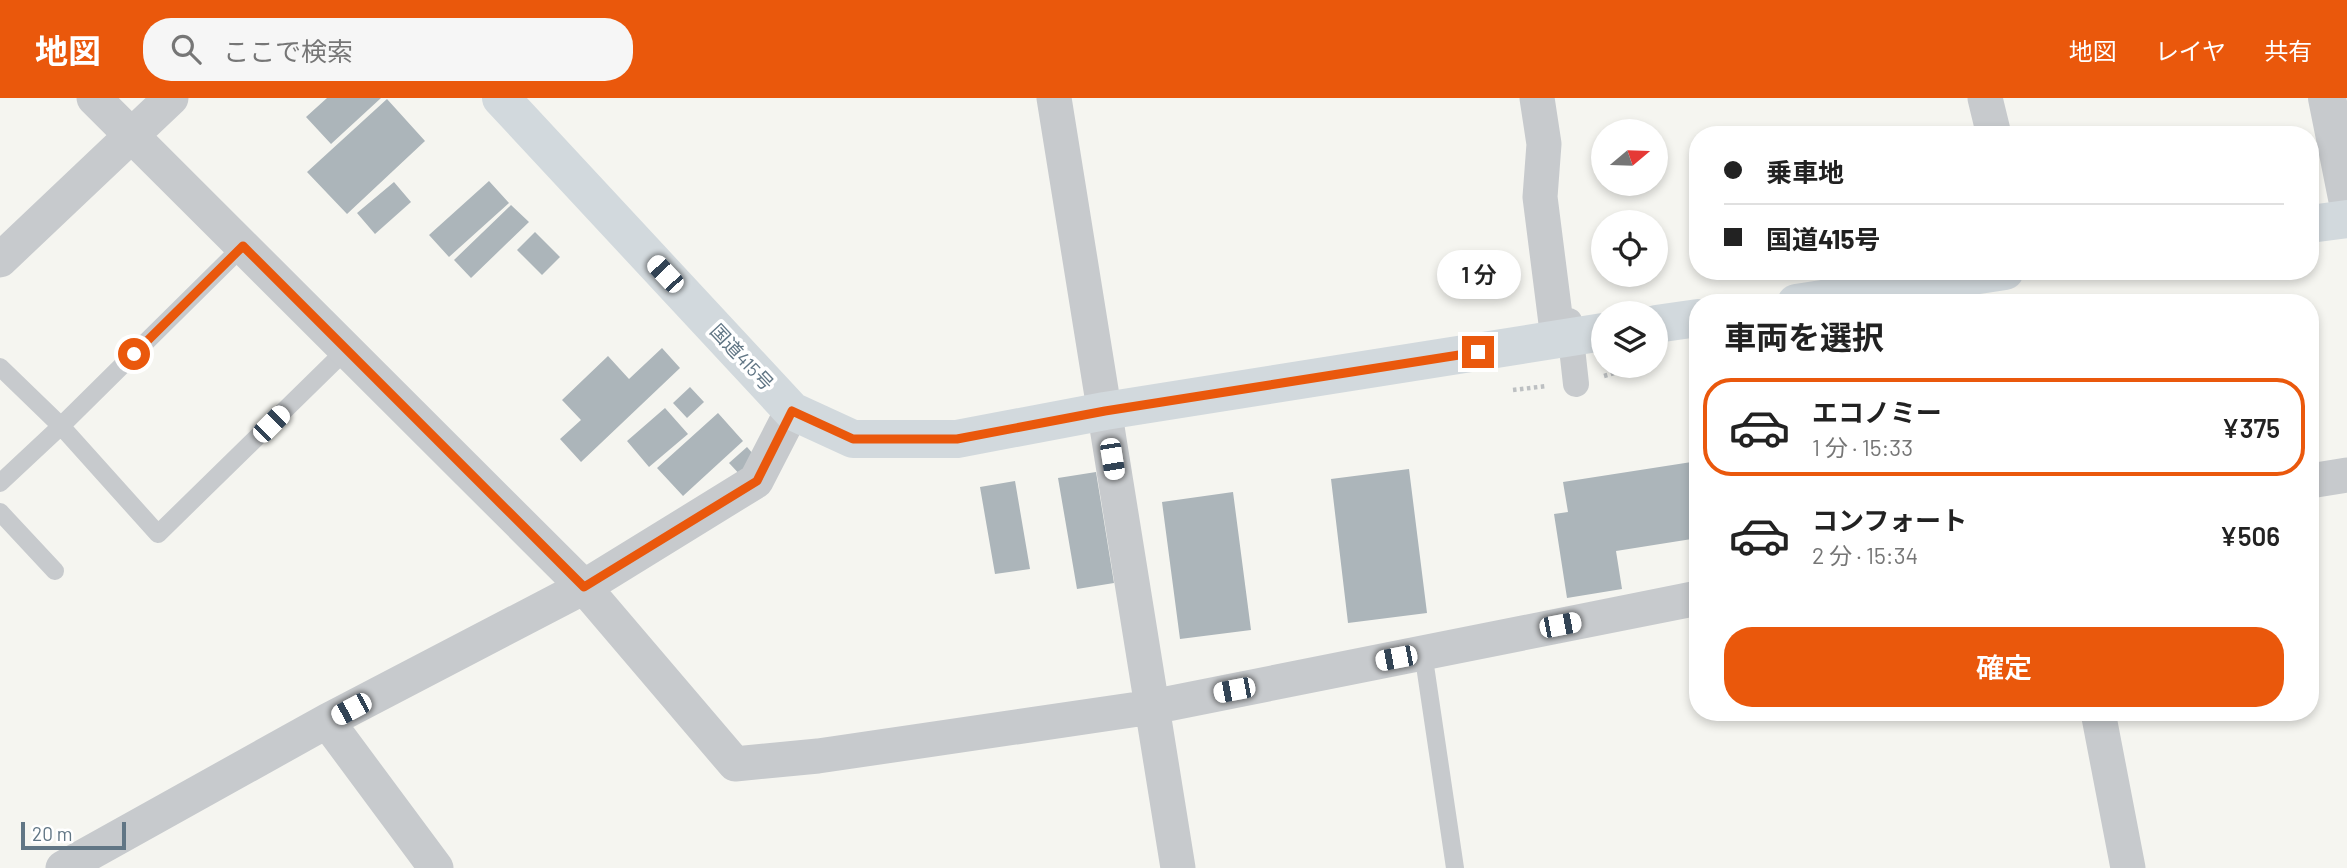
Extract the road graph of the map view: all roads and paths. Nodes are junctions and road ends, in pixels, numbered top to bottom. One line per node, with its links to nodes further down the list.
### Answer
1 (94, 98): 9 (street)
2 (172, 98): 9 (street)
3 (501, 98): 25 (highway, 国道415号)
4 (1054, 98): 26 (street)
5 (1536, 98): 21 (street)
6 (1986, 98): 8 (street)
7 (2327, 98): 10 (street)
8 (1992, 126)
9 (131, 134): 13 (street); 14 (street)
10 (2347, 198)
11 (2347, 219): 12 (highway)
12 (2319, 224)
13 (243, 246): 22 (street); 27 (lane)
14 (0, 260)
15 (1946, 280): 16 (highway)
16 (1855, 294)
17 (1565, 295): 24 (street)
18 (1689, 319): 19 (highway)
19 (1668, 322)
20 (1591, 334): 21 (highway, 国道415号)
21 (1558, 339): 26 (highway, 国道415号)
22 (347, 349): 27 (lane); 33 (street)
23 (0, 367): 27 (lane)
24 (1576, 384)
25 (792, 411): 26 (highway, 国道415号); 33 (street)
26 (1105, 411): 36 (street)
27 (61, 426): 30 (lane)
28 (2347, 475): 29 (street)
29 (2319, 480)
30 (0, 482)
31 (0, 512): 32 (lane)
32 (55, 572)
33 (584, 587): 36 (street); 37 (street)
34 (1689, 600): 35 (street)
35 (1423, 652): 36 (street); 42 (lane)
36 (1152, 707): 41 (street)
37 (327, 721): 39 (street); 40 (street)
38 (2100, 721): 43 (street)
39 (63, 868)
40 (436, 868)
41 (1178, 868)
42 (1455, 868)
43 (2128, 868)

